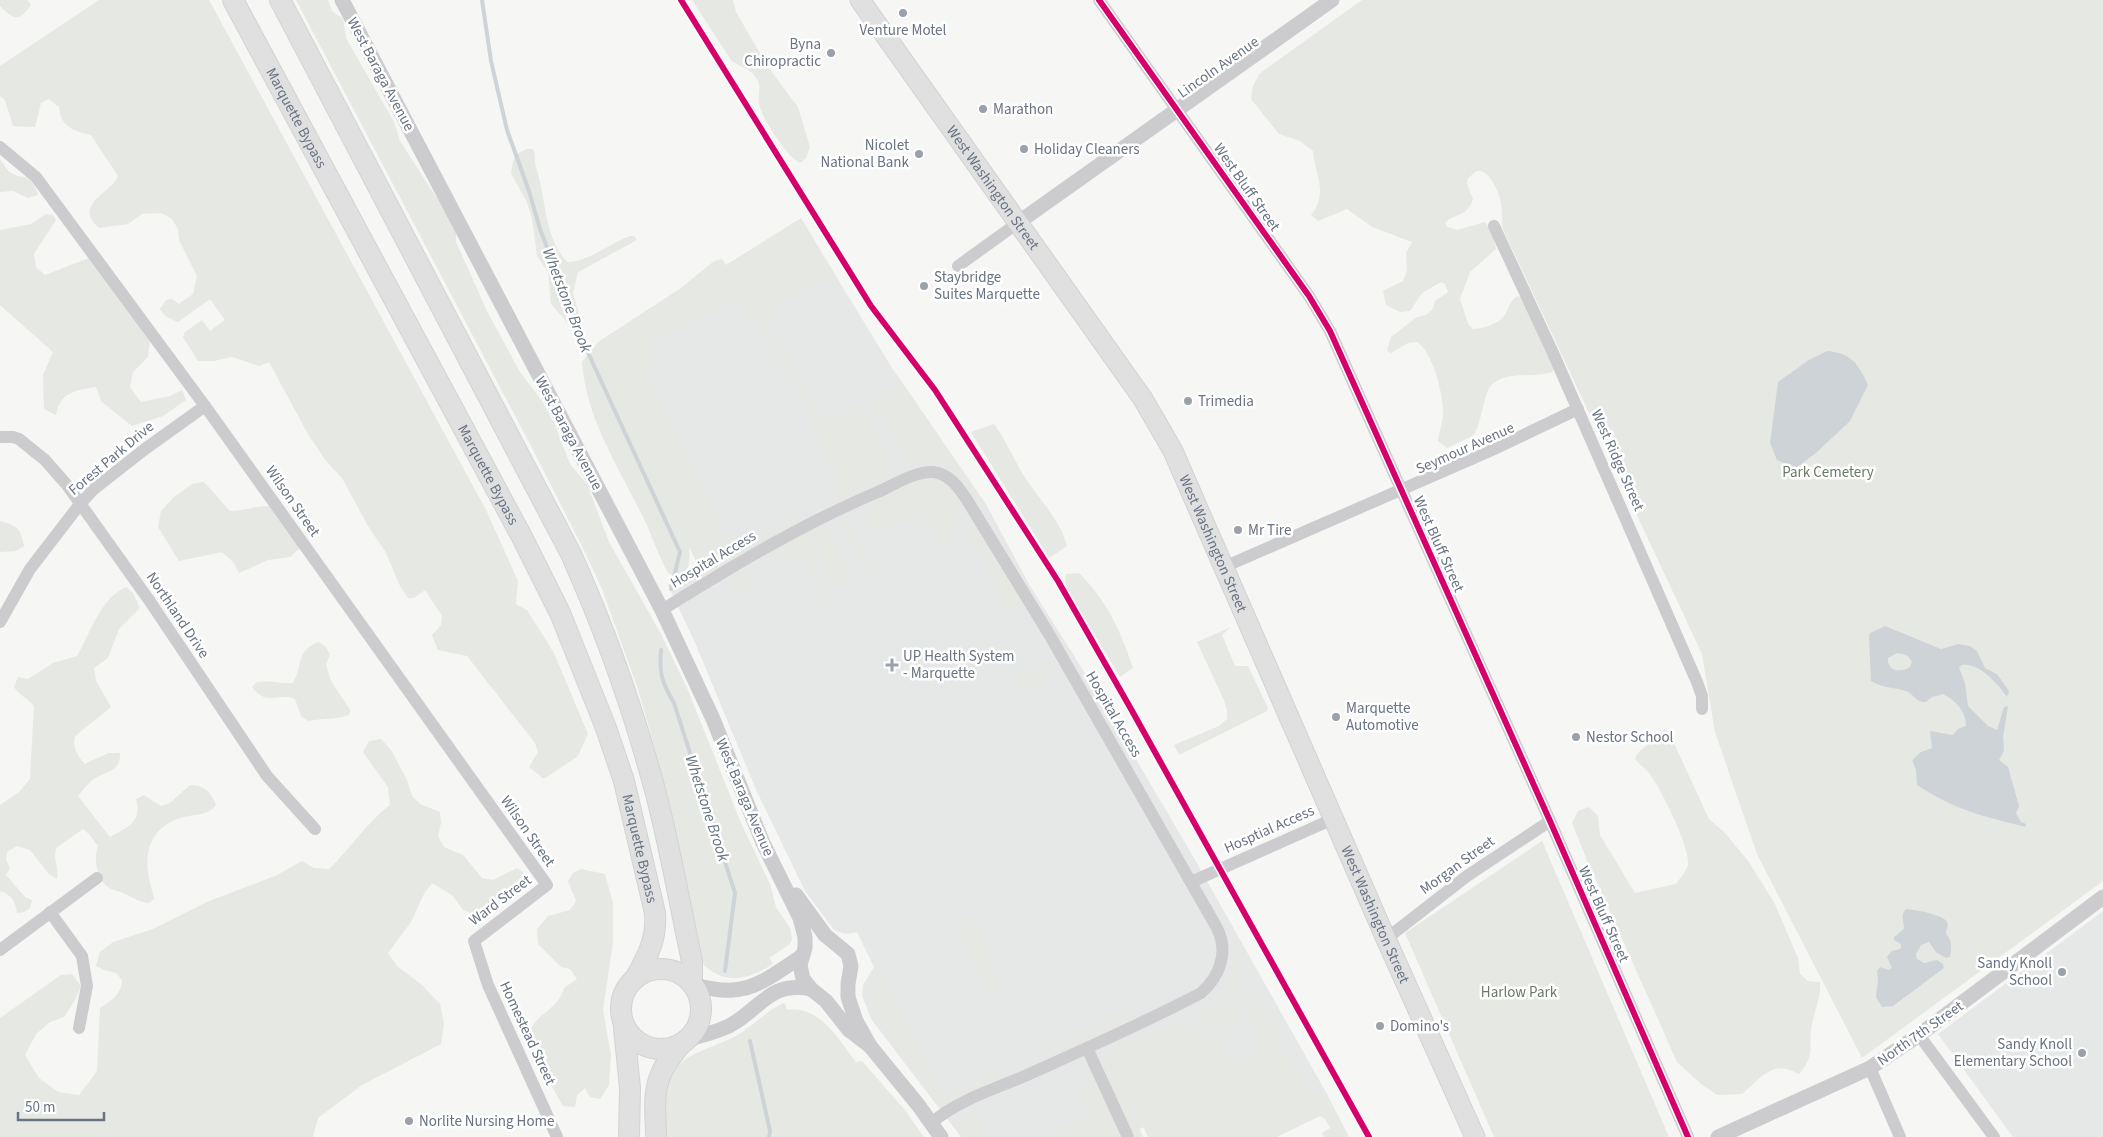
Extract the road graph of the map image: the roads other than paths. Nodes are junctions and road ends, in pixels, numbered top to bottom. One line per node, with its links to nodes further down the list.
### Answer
1 (232, 0): 35 (highway, Marquette Bypass)
2 (280, 0): 37 (highway, Marquette Bypass)
3 (342, 0): 18 (street, West Baraga Avenue)
4 (860, 0): 9 (main road, West Washington Street)
5 (1099, 0): 7 (street, West Bluff Street)
6 (1332, 0): 7 (street, Lincoln Avenue)
7 (1178, 109): 9 (street, Lincoln Avenue); 15 (street, West Bluff Street)
8 (0, 147): 12 (street, Wilson Street)
9 (1020, 222): 11 (street, Lincoln Avenue); 17 (main road, West Washington Street)
10 (1494, 226): 13 (street, West Ridge Street)
11 (958, 266)
12 (205, 406): 16 (street, Forest Park Drive); 27 (street, Wilson Street)
13 (1578, 409): 15 (street, Seymour Avenue); 20 (street, West Ridge Street)
14 (0, 436): 16 (street, Northland Drive)
15 (1401, 490): 17 (street, Seymour Avenue); 22 (street, West Bluff Street)
16 (80, 504): 19 (street, Forest Park Drive); 23 (street, Northland Drive)
17 (1224, 567): 21 (main road, West Washington Street)
18 (662, 610): 24 (street, West Baraga Avenue); 26 (street, Hospital Access)
19 (0, 622)
20 (1702, 709)
21 (1333, 819): 26 (street, Hosptial Access); 30 (main road, West Washington Street)
22 (1550, 821): 30 (street, Morgan Street); 53 (street, West Bluff Street)
23 (316, 830)
24 (779, 874): 32 (street, West Baraga Avenue); 34 (street, West Baraga Avenue)
25 (97, 878): 29 (street)
26 (1191, 882): 44 (street, Hospital Access)
27 (547, 885): 31 (street, Ward Street)
28 (2103, 897): 41 (street, North 7th Street)
29 (50, 912): 33 (street); 39 (street)
30 (1386, 939): 52 (main road, West Washington Street)
31 (474, 941): 47 (street, Homestead Street)
32 (833, 942): 34 (street); 36 (street)
33 (0, 950)
34 (803, 954): 37 (street); 38 (street)
35 (636, 977): 37 (highway); 40 (highway)
36 (850, 977): 38 (street); 43 (street)
37 (693, 984): 42 (highway)
38 (814, 990): 42 (street); 43 (street)
39 (79, 1028)
40 (624, 1028): 42 (highway); 48 (highway)
41 (1919, 1036): 45 (street, North 7th Street); 56 (street)
42 (684, 1042): 49 (highway)
43 (870, 1046): 46 (street)
44 (1087, 1048): 46 (street, Hospital Access); 51 (street)
45 (1870, 1068): 54 (street, North 7th Street); 55 (street)
46 (932, 1123): 50 (street)
47 (558, 1137)
48 (628, 1137)
49 (656, 1137)
50 (941, 1137)
51 (1128, 1137)
52 (1475, 1137)
53 (1688, 1137)
54 (1718, 1137)
55 (1900, 1137)
56 (1994, 1137)

